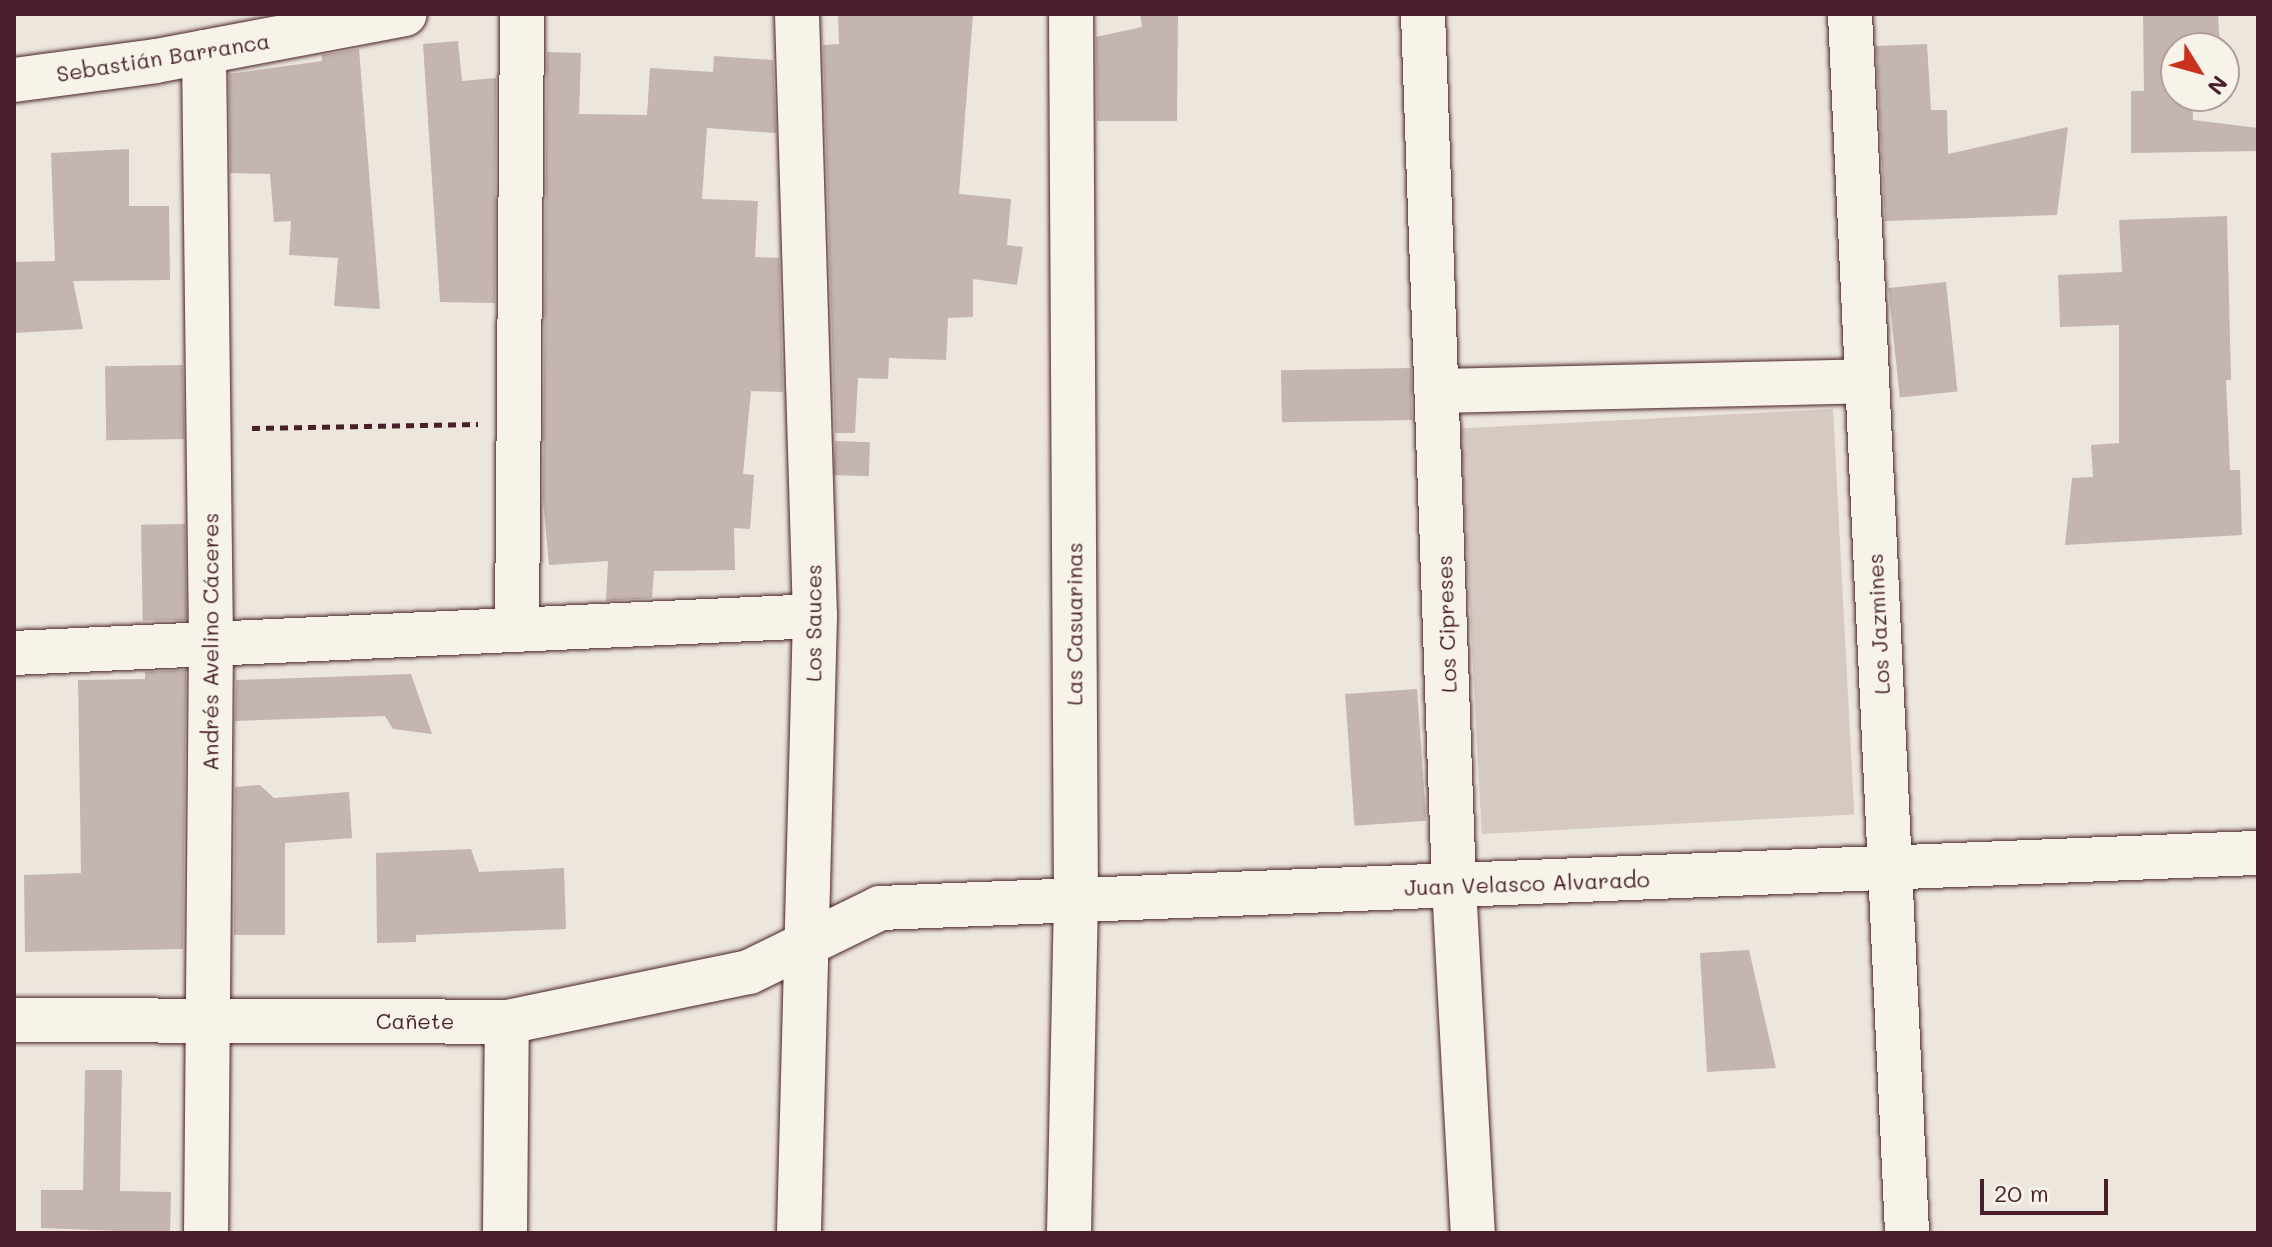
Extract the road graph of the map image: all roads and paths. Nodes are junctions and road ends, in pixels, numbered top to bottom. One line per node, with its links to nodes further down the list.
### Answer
1 (405, 14): 7 (street, Sebastián Barranca)
2 (522, 14): 11 (street)
3 (797, 14): 13 (street, Los Sauces)
4 (1071, 14): 20 (street, Las Casuarinas)
5 (1423, 14): 10 (street, Los Cipreses)
6 (1850, 14): 9 (street, Los Jazmines)
7 (204, 52): 8 (street, Sebastián Barranca); 12 (street, Andrés Avelino Cáceres)
8 (14, 80)
9 (1867, 381): 10 (street); 18 (street, Los Jazmines)
10 (1439, 391): 19 (street, Los Cipreses)
11 (515, 423): 12 (path); 14 (street)
12 (208, 428): 15 (street, Andrés Avelino Cáceres)
13 (815, 616): 14 (street); 21 (street, Los Sauces)
14 (517, 626): 15 (street)
15 (211, 640): 16 (street); 23 (street, Andrés Avelino Cáceres)
16 (14, 653)
17 (2258, 853): 18 (street, Juan Velasco Alvarado)
18 (1888, 869): 19 (street, Juan Velasco Alvarado); 30 (street, Los Jazmines)
19 (1454, 886): 20 (street, Juan Velasco Alvarado); 29 (street, Los Cipreses)
20 (1076, 902): 21 (street, Juan Velasco Alvarado); 28 (street, Las Casuarinas)
21 (805, 947): 24 (street, Cañete); 27 (street, Los Sauces)
22 (14, 1020): 23 (street, Cañete)
23 (208, 1020): 24 (street, Cañete); 25 (street, Andrés Avelino Cáceres)
24 (507, 1022): 26 (street)
25 (206, 1233)
26 (505, 1233)
27 (799, 1233)
28 (1069, 1233)
29 (1473, 1233)
30 (1907, 1233)

